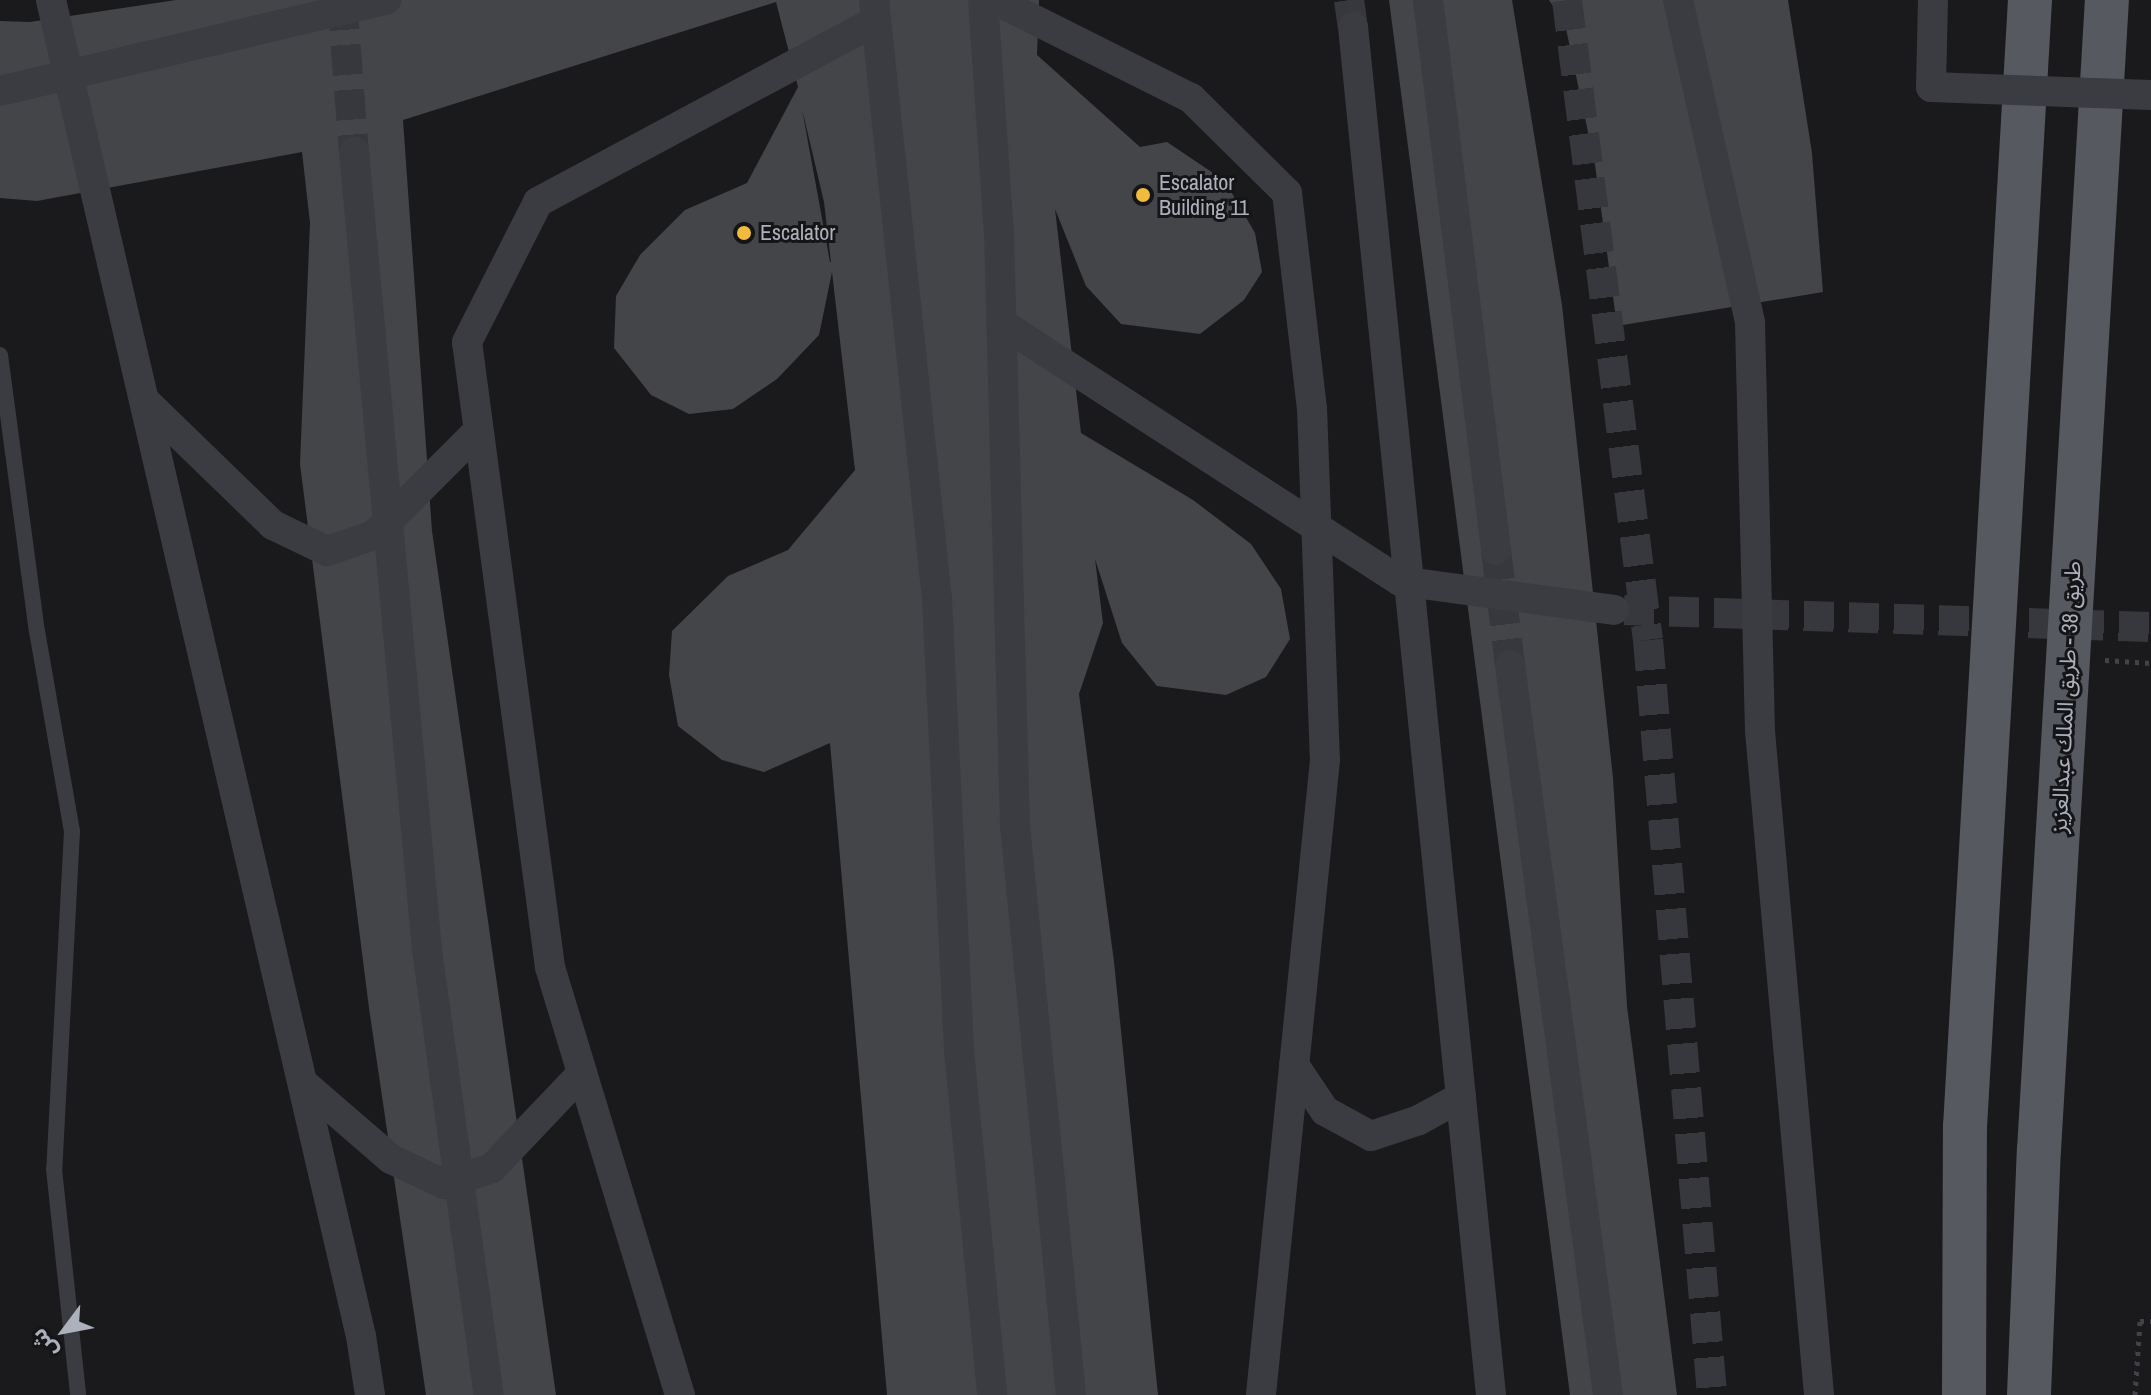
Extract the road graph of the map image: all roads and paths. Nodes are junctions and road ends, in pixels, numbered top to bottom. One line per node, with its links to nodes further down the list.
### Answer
1 (51, 0): 17 (street)
2 (386, 0): 12 (street, bridge)
3 (983, 0): 15 (street)
4 (995, 0): 22 (street)
5 (1428, 0): 19 (street)
6 (1678, 0): 36 (street)
7 (1933, 0): 13 (street, bridge)
8 (2030, 0): 37 (main road)
9 (2107, 0): 38 (main road, طريق 38 - طريق الملك عبدالعزيز)
10 (875, 10): 18 (street); 31 (street)
11 (1353, 27): 25 (street)
12 (0, 91)
13 (2151, 95)
14 (354, 152): 29 (street, bridge)
15 (1001, 323): 20 (street, bridge); 32 (street)
16 (0, 355): 27 (lane)
17 (144, 400): 18 (street); 24 (street)
18 (478, 431): 23 (street)
19 (1496, 550)
20 (1614, 610)
21 (1510, 665): 35 (street)
22 (1294, 1065): 25 (street); 33 (street)
23 (582, 1073): 24 (street); 30 (street)
24 (303, 1083): 28 (street)
25 (1461, 1097): 34 (street)
26 (2151, 1321): 39 (path)
27 (78, 1395)
28 (370, 1395)
29 (489, 1395)
30 (680, 1395)
31 (992, 1395)
32 (1071, 1395)
33 (1261, 1395)
34 (1491, 1395)
35 (1608, 1395)
36 (1819, 1395)
37 (1964, 1395)
38 (2029, 1395)
39 (2135, 1395)

